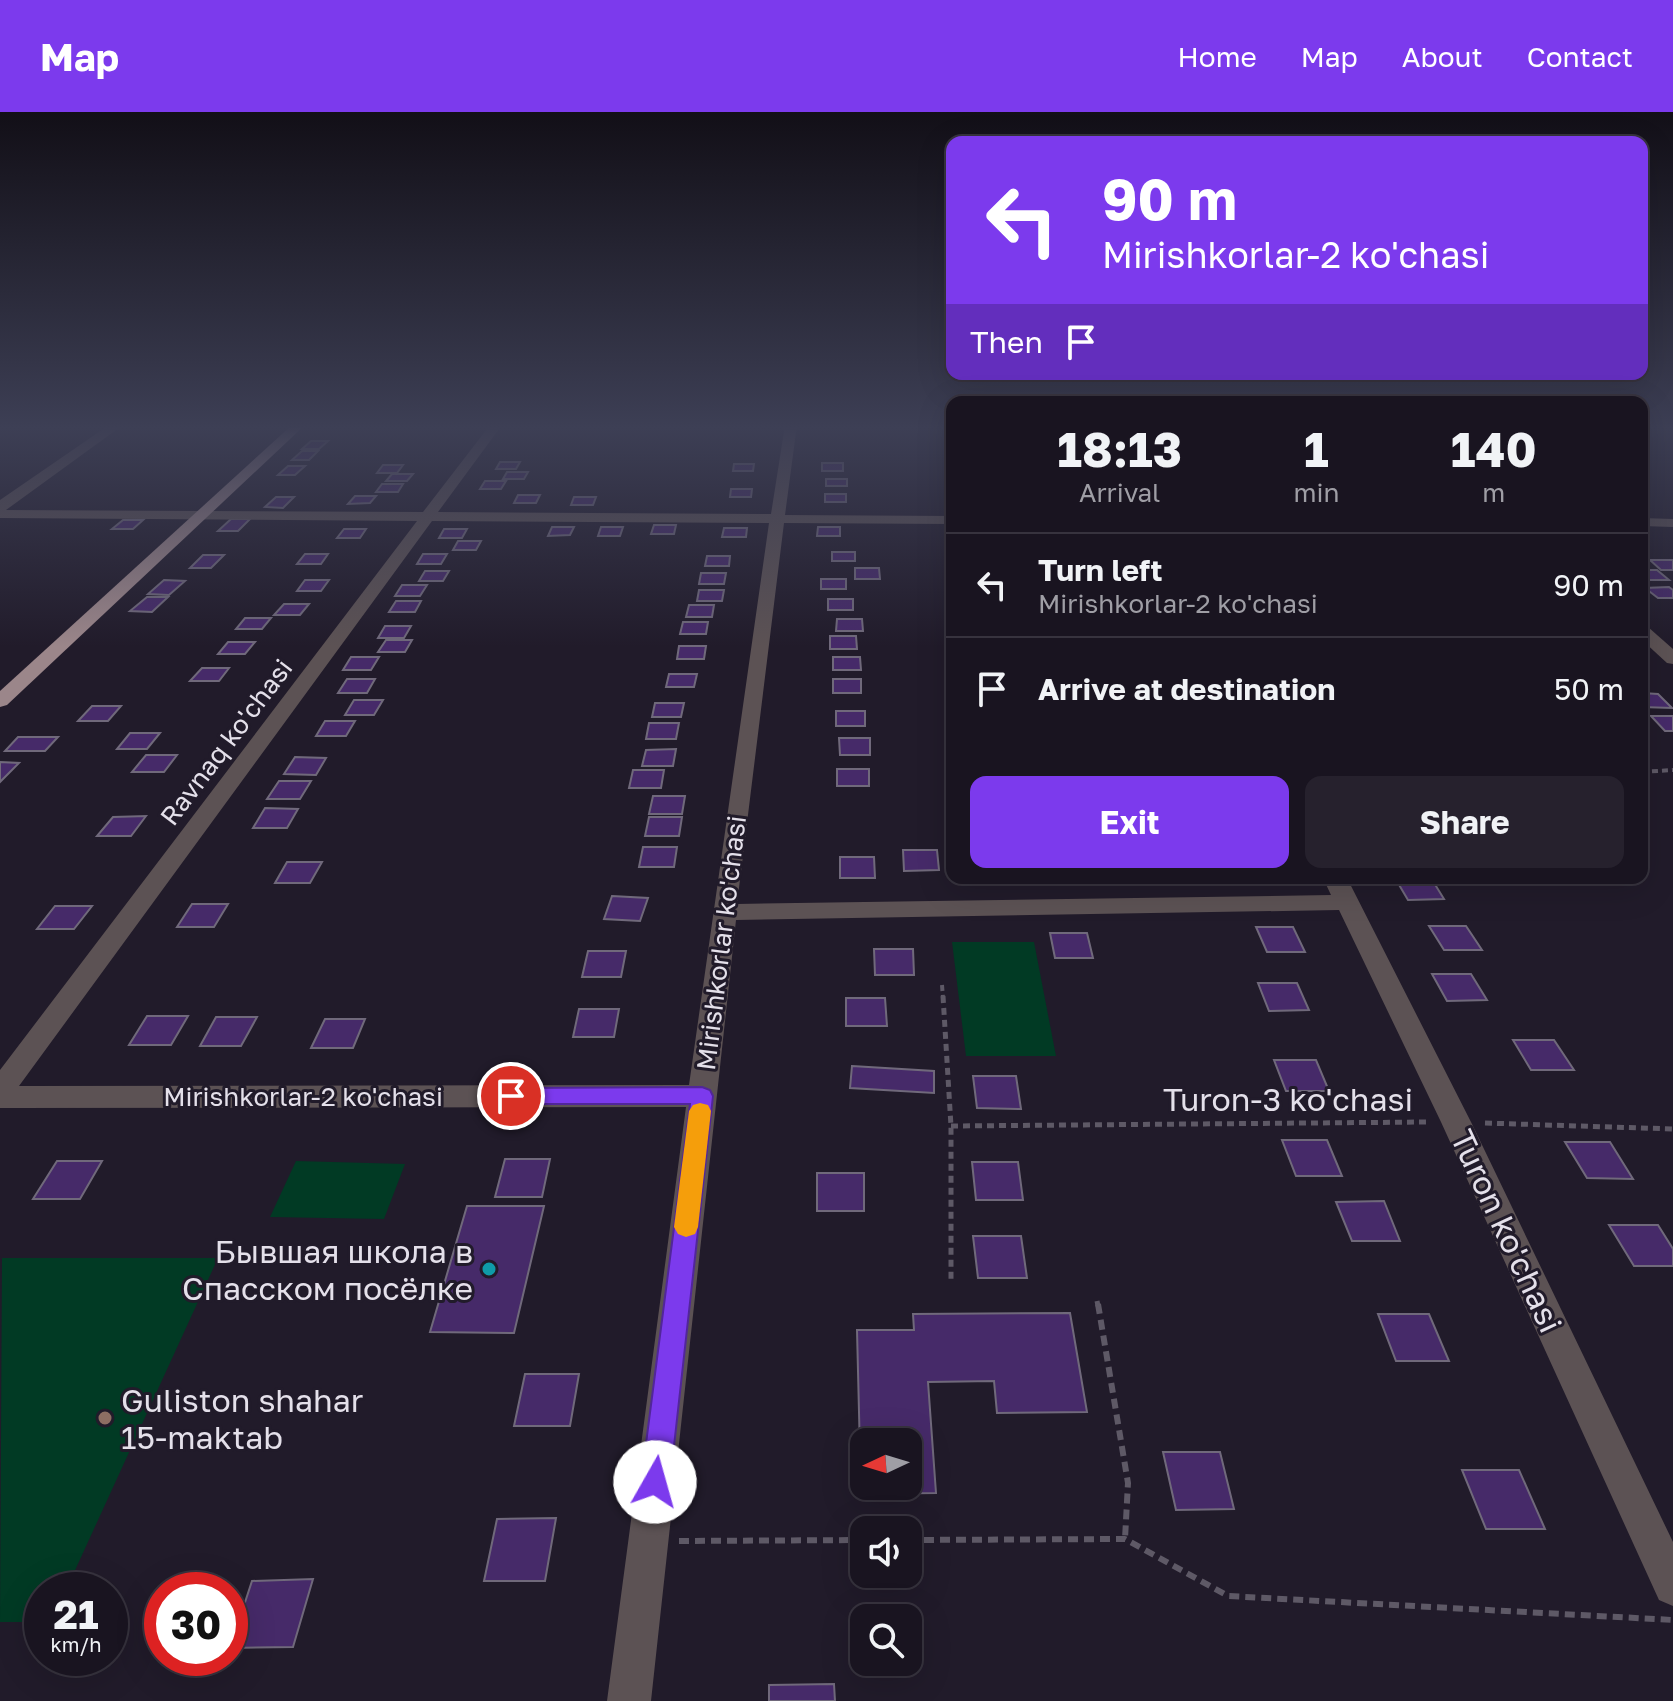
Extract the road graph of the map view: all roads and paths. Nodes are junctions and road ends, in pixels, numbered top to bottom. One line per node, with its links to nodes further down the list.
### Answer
1 (218, 499): 5 (main road)
2 (440, 499): 6 (street, Ravnaq ko'chasi)
3 (778, 499): 7 (street, Mirishkorlar ko'chasi)
4 (0, 514): 5 (street)
5 (201, 515): 6 (street); 13 (main road)
6 (427, 517): 7 (street); 19 (street, Ravnaq ko'chasi)
7 (775, 519): 8 (street); 17 (street, Mirishkorlar ko'chasi)
8 (946, 520)
9 (1648, 522): 10 (street)
10 (1673, 523)
11 (1648, 636): 12 (street)
12 (1673, 659)
13 (0, 701)
14 (1673, 770): 15 (path)
15 (1648, 772)
16 (1341, 890): 17 (street); 21 (street, Turon ko'chasi)
17 (725, 912): 20 (street, Mirishkorlar ko'chasi)
18 (942, 985): 22 (path)
19 (0, 1094): 20 (street, Mirishkorlar-2 ko'chasi)
20 (702, 1096): 29 (street, Mirishkorlar ko'chasi)
21 (1456, 1122): 22 (path, Turon-3 ko'chasi); 23 (path, Turon-3 ko'chasi); 30 (street, Turon ko'chasi)
22 (951, 1126): 24 (path)
23 (1673, 1129)
24 (951, 1280)
25 (1097, 1301): 26 (path)
26 (1125, 1539): 28 (path); 31 (path)
27 (850, 1540): 29 (path)
28 (922, 1540)
29 (648, 1541): 32 (street, Mirishkorlar ko'chasi)
30 (1673, 1586)
31 (1673, 1620)
32 (629, 1701)

